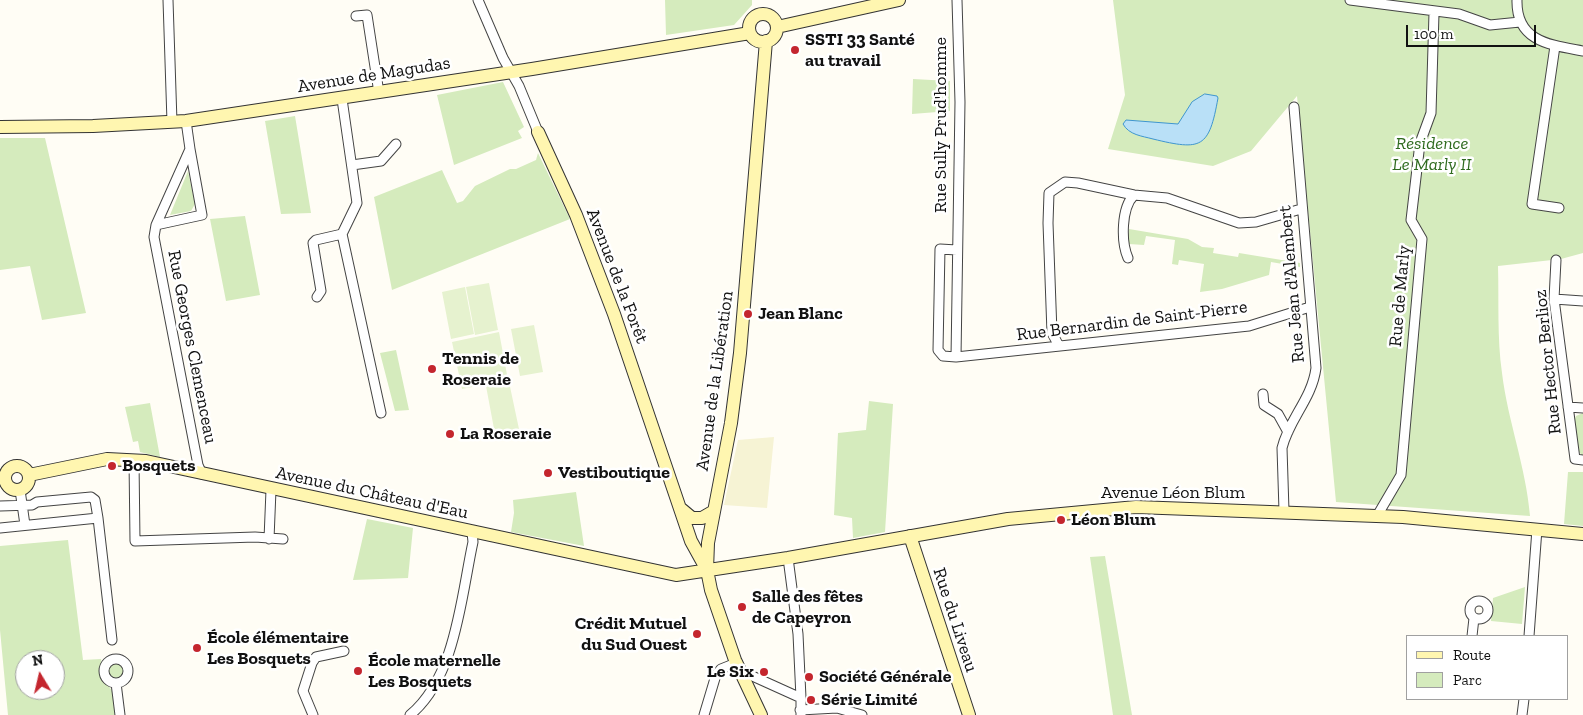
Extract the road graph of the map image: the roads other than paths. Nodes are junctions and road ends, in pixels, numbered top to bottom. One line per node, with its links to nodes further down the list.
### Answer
1 (168, 0): 23 (street)
2 (478, 0): 18 (street, Avenue de la Forêt)
3 (765, 0): 10 (street)
4 (897, 0): 8 (street)
5 (956, 0): 34 (street, Rue Sully Prud'homme)
6 (1350, 0): 9 (street)
7 (1517, 0): 12 (street)
8 (867, 3): 13 (street)
9 (1434, 13): 12 (street); 60 (street, Rue de Marly)
10 (764, 14): 13 (street); 14 (street)
11 (356, 16): 19 (street)
12 (1520, 22): 15 (street)
13 (777, 27): 16 (street)
14 (750, 33): 16 (street); 18 (street, Avenue de Magudas)
15 (1555, 46): 17 (street); 30 (street)
16 (766, 47): 58 (street, Avenue de la Libération)
17 (1583, 51)
18 (512, 72): 19 (street, Avenue de Magudas); 25 (street, Avenue de la Forêt)
19 (379, 93): 20 (street, Avenue de Magudas)
20 (342, 99): 22 (street, Avenue de Magudas); 28 (street)
21 (1294, 106): 31 (street, Rue Jean d'Alembert)
22 (186, 121): 23 (street, Avenue de Magudas); 27 (street)
23 (172, 122): 24 (street, Avenue de Magudas)
24 (0, 127)
25 (538, 132): 57 (street, Avenue de la Forêt)
26 (396, 144): 28 (street)
27 (190, 149): 32 (street, Rue Georges Clemenceau); 32 (street)
28 (352, 165): 33 (street)
29 (1134, 195): 31 (street); 35 (street); 41 (street)
30 (1559, 208)
31 (1301, 209): 40 (street, Rue Jean d'Alembert)
32 (156, 225): 50 (street, Rue Georges Clemenceau)
33 (342, 234): 37 (street); 46 (street)
34 (957, 250): 42 (street, Rue Sully Prud'homme); 42 (street)
35 (1128, 258)
36 (1556, 260): 38 (street, Rue Hector Berlioz)
37 (317, 297)
38 (1554, 299): 39 (street); 44 (street, Rue Hector Berlioz)
39 (1583, 301)
40 (1310, 307): 41 (street, Rue Bernardin de Saint-Pierre); 47 (street, Rue Jean d'Alembert)
41 (1059, 346): 42 (street, Rue Bernardin de Saint-Pierre)
42 (956, 357)
43 (1263, 394): 47 (street)
44 (1568, 407): 45 (street); 48 (street, Rue Hector Berlioz)
45 (1583, 408)
46 (382, 413)
47 (1288, 432): 59 (street, Rue Jean d'Alembert)
48 (1579, 459)
49 (134, 460): 50 (street, Avenue du Château d'Eau); 51 (street, Avenue du Château d'Eau); 68 (street)
50 (202, 474): 54 (street, Avenue du Château d'Eau)
51 (30, 475): 52 (street, Avenue du Château d'Eau); 53 (street)
52 (3, 477): 53 (street, Avenue du Château d'Eau)
53 (20, 490): 56 (street)
54 (271, 490): 65 (street, Avenue du Château d'Eau); 68 (street)
55 (0, 506): 56 (street)
56 (23, 506): 61 (street); 62 (street)
57 (679, 506): 58 (street); 71 (street, Avenue de la Forêt)
58 (714, 511): 71 (street, Avenue de la Libération)
59 (1284, 512): 60 (street, Avenue Léon Blum); 67 (street, Avenue Léon Blum)
60 (1377, 516): 64 (street, Avenue Léon Blum)
61 (98, 518): 62 (street); 75 (street)
62 (25, 526): 63 (street)
63 (0, 528)
64 (1538, 529): 66 (street, Avenue Léon Blum); 74 (street)
65 (472, 532): 71 (street, Avenue du Château d'Eau); 84 (street)
66 (1583, 534)
67 (910, 536): 70 (street, Avenue Léon Blum); 88 (street, Rue du Liveau)
68 (269, 538): 69 (street)
69 (283, 539)
70 (788, 558): 71 (street, Avenue Léon Blum); 79 (street)
71 (707, 570): 77 (street, Avenue de la Libération)
72 (1474, 618): 73 (street)
73 (1472, 635)
74 (1529, 635)
75 (112, 640)
76 (344, 651): 83 (street)
77 (738, 666): 79 (street); 85 (street); 86 (street, Avenue de la Libération)
78 (116, 683): 82 (street)
79 (801, 698): 81 (street)
80 (1524, 700): 89 (street)
81 (800, 712): 87 (street)
82 (120, 715)
83 (313, 715)
84 (410, 715)
85 (704, 715)
86 (761, 715)
87 (862, 715)
88 (969, 715)
89 (1522, 715)

